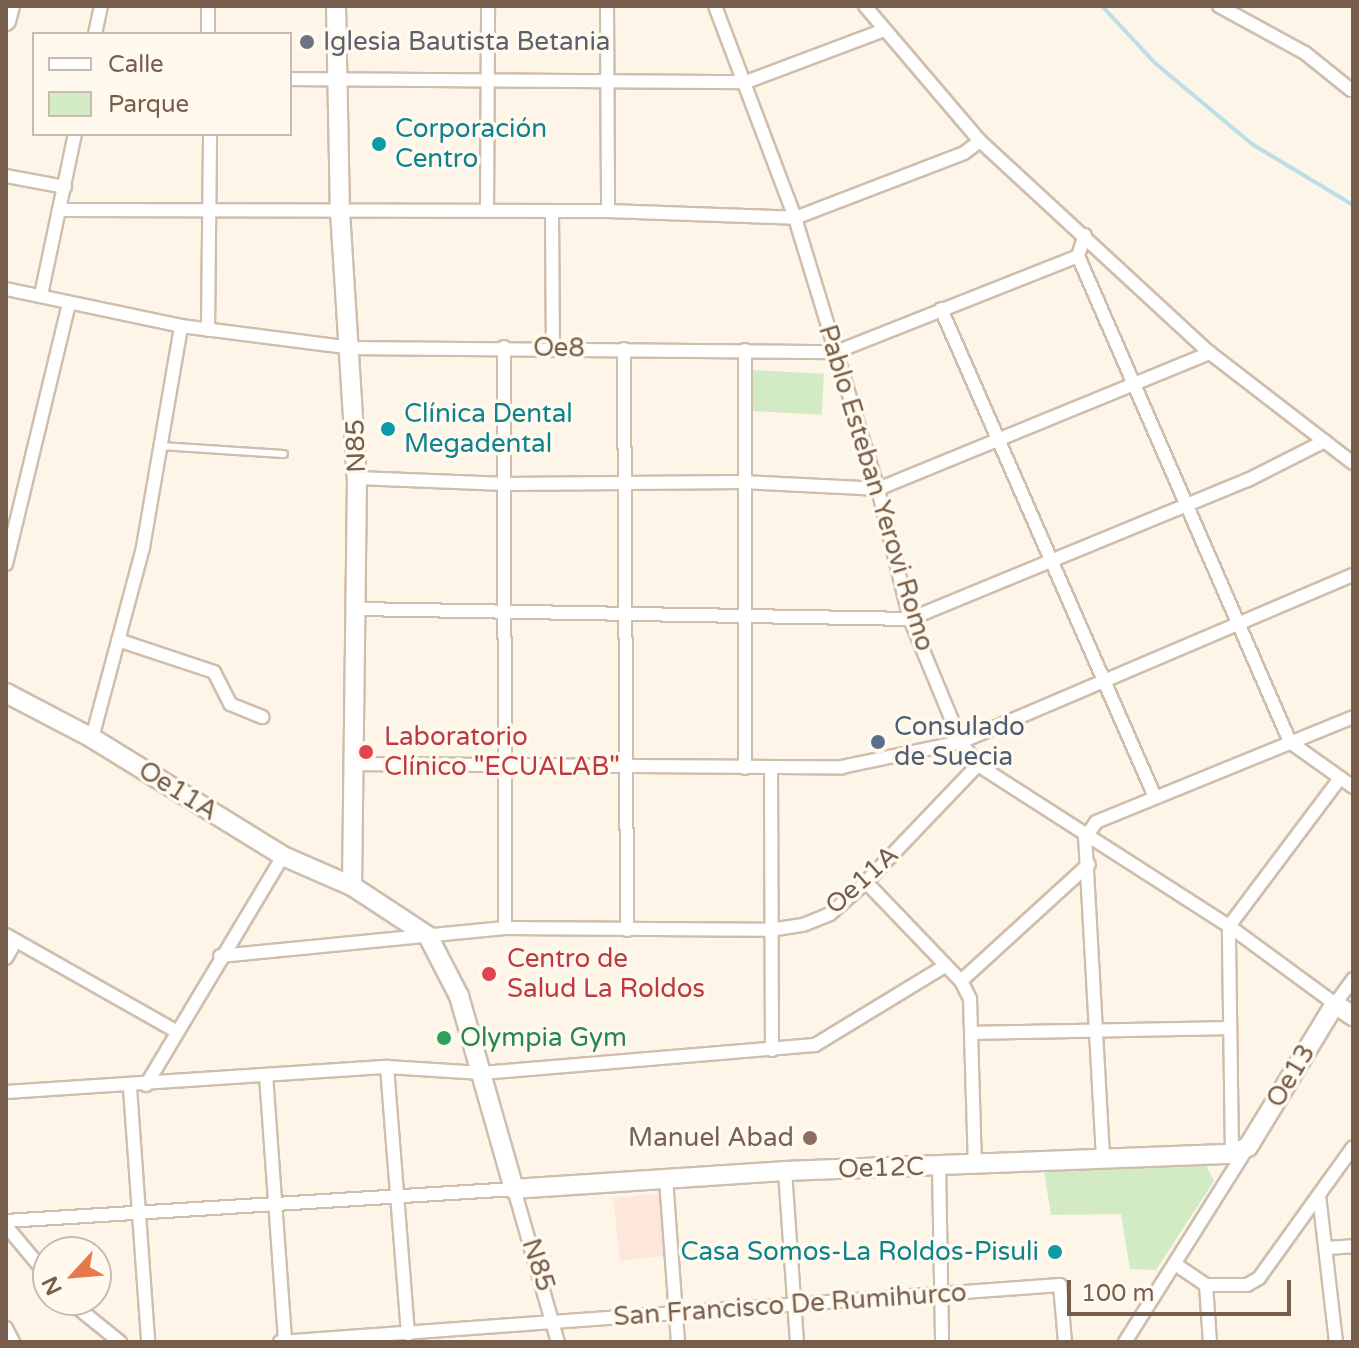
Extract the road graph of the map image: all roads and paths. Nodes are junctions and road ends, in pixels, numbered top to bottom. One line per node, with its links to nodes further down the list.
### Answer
1 (10, 6): 10 (main road)
2 (101, 6): 12 (street)
3 (208, 6): 13 (street)
4 (336, 6): 15 (main road, N85)
5 (488, 6): 16 (street)
6 (607, 6): 17 (street)
7 (715, 6): 18 (street, Pablo Esteban Yerovi Romo)
8 (865, 6): 11 (street)
9 (1219, 6): 19 (street)
10 (6, 21)
11 (884, 30): 18 (street); 22 (street)
12 (95, 32)
13 (208, 32)
14 (292, 79): 15 (street)
15 (335, 81): 16 (street); 27 (main road, N85)
16 (487, 81): 17 (street); 28 (street)
17 (607, 81): 18 (street); 29 (street)
18 (746, 82): 31 (street, Pablo Esteban Yerovi Romo)
19 (1351, 90)
20 (75, 136): 24 (street)
21 (210, 136): 25 (street)
22 (980, 141): 31 (street); 32 (street)
23 (6, 176): 24 (street)
24 (65, 187): 26 (street)
25 (211, 208): 26 (street); 27 (street); 39 (street)
26 (59, 210): 35 (street)
27 (340, 211): 28 (street); 41 (main road, N85)
28 (487, 211): 30 (street)
29 (608, 211): 30 (street); 31 (street)
30 (552, 214): 42 (street)
31 (795, 218): 45 (street, Pablo Esteban Yerovi Romo)
32 (1085, 235): 33 (street); 46 (street)
33 (1078, 256): 37 (street, Oe8); 47 (street)
34 (6, 289): 35 (street, Oe8)
35 (41, 295): 36 (street, Oe8)
36 (69, 304): 38 (street, Oe8); 60 (street)
37 (941, 309): 45 (street, Oe8); 48 (street)
38 (181, 326): 39 (street, Oe8); 50 (street)
39 (208, 330): 41 (street, Oe8)
40 (504, 347): 41 (street, Oe8); 42 (street, Oe8); 56 (street)
41 (352, 348): 53 (main road, N85)
42 (553, 348): 43 (street, Oe8)
43 (624, 349): 44 (street, Oe8); 55 (street)
44 (745, 350): 45 (street, Oe8); 54 (street)
45 (836, 352): 57 (street, Pablo Esteban Yerovi Romo)
46 (1210, 353): 47 (street); 49 (street)
47 (1134, 386): 48 (street); 58 (street)
48 (999, 439): 57 (street); 59 (street)
49 (1325, 441): 52 (street); 58 (street)
50 (160, 446): 51 (lane); 68 (street)
51 (284, 454)
52 (1353, 463)
53 (357, 478): 56 (street); 62 (main road, N85)
54 (742, 482): 55 (street); 57 (street); 65 (street)
55 (624, 483): 56 (street); 63 (street)
56 (506, 484): 64 (street)
57 (878, 489): 66 (street, Pablo Esteban Yerovi Romo)
58 (1186, 505): 59 (street); 67 (street)
59 (1051, 559): 66 (street); 69 (street)
60 (6, 564)
61 (1353, 575): 67 (street)
62 (356, 609): 64 (street); 76 (main road, N85)
63 (626, 612): 64 (street); 65 (street); 77 (street)
64 (507, 613): 81 (street)
65 (746, 615): 66 (street); 79 (street)
66 (910, 619): 74 (street, Pablo Esteban Yerovi Romo)
67 (1237, 624): 69 (street); 75 (street)
68 (118, 640): 71 (street); 73 (street)
69 (1104, 679): 74 (street); 84 (street)
70 (6, 693): 73 (main road, Oe11A)
71 (263, 717)
72 (1353, 717): 75 (street)
73 (92, 738): 86 (main road, Oe11A)
74 (961, 742): 78 (street, Pablo Esteban Yerovi Romo); 80 (street)
75 (1290, 742): 82 (street); 84 (street)
76 (354, 764): 81 (street); 89 (main road, N85)
77 (626, 765): 79 (street); 81 (street); 92 (street)
78 (978, 765): 85 (street, Pablo Esteban Yerovi Romo); 88 (street, Oe11A)
79 (745, 768): 80 (street)
80 (771, 768): 93 (street)
81 (505, 769): 91 (street)
82 (1340, 778): 83 (street); 90 (street)
83 (1353, 787)
84 (1155, 797): 85 (street)
85 (1085, 838): 87 (street); 90 (street, Pablo Esteban Yerovi Romo)
86 (283, 856): 89 (main road, Oe11A); 96 (street)
87 (1089, 864): 100 (street); 105 (street)
88 (866, 882): 93 (street, Oe11A); 98 (street)
89 (352, 886): 94 (main road, Oe11A)
90 (1229, 926): 101 (street, Pablo Esteban Yerovi Romo); 103 (street)
91 (505, 928): 92 (street, Oe11A); 94 (street, Oe11A)
92 (627, 930): 93 (street, Oe11A)
93 (770, 930): 107 (street)
94 (428, 936): 96 (street, Oe11A); 109 (main road)
95 (11, 938): 97 (street); 104 (street)
96 (220, 956): 104 (street)
97 (6, 958)
98 (945, 966): 100 (street); 107 (street)
99 (1353, 979): 101 (street)
100 (961, 981): 106 (street)
101 (1335, 1004): 102 (main road, Pablo Esteban Yerovi Romo); 115 (main road, Oe13)
102 (1353, 1016)
103 (1227, 1028): 105 (street); 115 (street)
104 (176, 1031): 111 (street)
105 (1098, 1032): 106 (street); 116 (street)
106 (973, 1033): 118 (street)
107 (772, 1050): 109 (street)
108 (387, 1067): 109 (street); 110 (street); 123 (street)
109 (482, 1073): 121 (main road)
110 (266, 1075): 111 (street); 124 (street)
111 (146, 1085): 112 (street)
112 (130, 1088): 113 (street); 125 (street)
113 (6, 1092)
114 (1353, 1147): 122 (street)
115 (1240, 1150): 116 (main road, Oe12C); 130 (street)
116 (1103, 1157): 118 (main road, Oe12C)
117 (939, 1165): 118 (main road, Oe12C); 119 (main road, Oe12C); 132 (street)
118 (975, 1165)
119 (785, 1171): 120 (main road, Oe12C); 133 (street)
120 (666, 1179): 121 (main road, Oe12C); 134 (street)
121 (514, 1189): 123 (street); 136 (street, N85)
122 (1319, 1195): 128 (street); 131 (street)
123 (396, 1197): 124 (street); 138 (street)
124 (275, 1204): 125 (street); 142 (street)
125 (138, 1214): 126 (street); 141 (street)
126 (6, 1224): 129 (street)
127 (1353, 1246): 128 (street)
128 (1327, 1248): 150 (street)
129 (32, 1256)
130 (1175, 1264): 131 (street); 148 (street)
131 (1206, 1285): 149 (street)
132 (940, 1295): 133 (street, San Francisco De Rumihurco); 146 (street); 147 (street, San Francisco De Rumihurco)
133 (794, 1305): 134 (street, San Francisco De Rumihurco); 145 (street)
134 (677, 1313): 136 (street, San Francisco De Rumihurco); 144 (street)
135 (88, 1316): 140 (street)
136 (556, 1323): 138 (street, San Francisco De Rumihurco); 143 (street, N85)
137 (6, 1328): 139 (street)
138 (408, 1334): 142 (street, San Francisco De Rumihurco)
139 (13, 1342)
140 (120, 1342)
141 (148, 1342)
142 (283, 1342)
143 (558, 1342)
144 (678, 1342)
145 (797, 1342)
146 (942, 1342)
147 (1065, 1342)
148 (1125, 1342)
149 (1210, 1342)
150 (1336, 1342)

